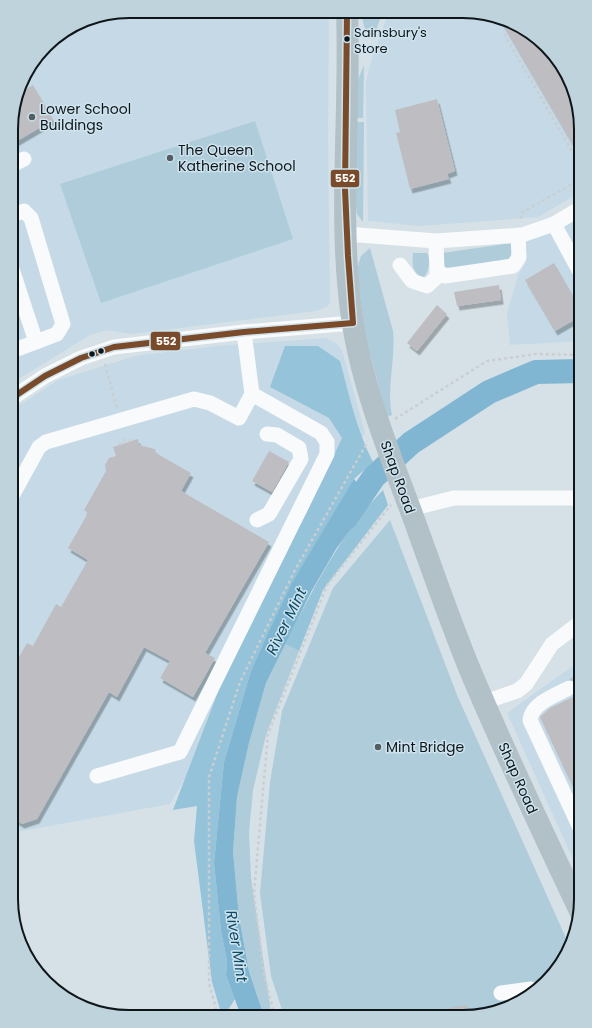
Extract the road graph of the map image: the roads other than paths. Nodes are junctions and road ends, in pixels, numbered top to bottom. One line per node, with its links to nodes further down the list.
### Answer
1 (348, 18): 5 (highway, Shap Road)
2 (574, 212): 4 (street)
3 (18, 213): 14 (street)
4 (554, 224): 6 (street); 8 (street)
5 (346, 234): 7 (street); 12 (highway, Shap Road)
6 (520, 235): 7 (street); 10 (street)
7 (436, 241): 10 (street)
8 (574, 261)
9 (400, 265): 10 (street)
10 (441, 273)
11 (18, 287): 14 (street)
12 (353, 322): 13 (street); 21 (highway, Shap Road)
13 (244, 332): 16 (street); 17 (street)
14 (36, 342): 15 (street)
15 (18, 349)
16 (18, 394)
17 (252, 394): 19 (street); 26 (street)
18 (267, 434): 22 (street)
19 (18, 485)
20 (574, 498): 21 (street)
21 (410, 509): 25 (highway, Shap Road)
22 (257, 520)
23 (574, 627): 25 (street)
24 (569, 688): 27 (street)
25 (484, 702): 28 (highway, Shap Road)
26 (97, 776)
27 (574, 815)
28 (574, 899)
29 (526, 990): 30 (street)
30 (501, 993)

